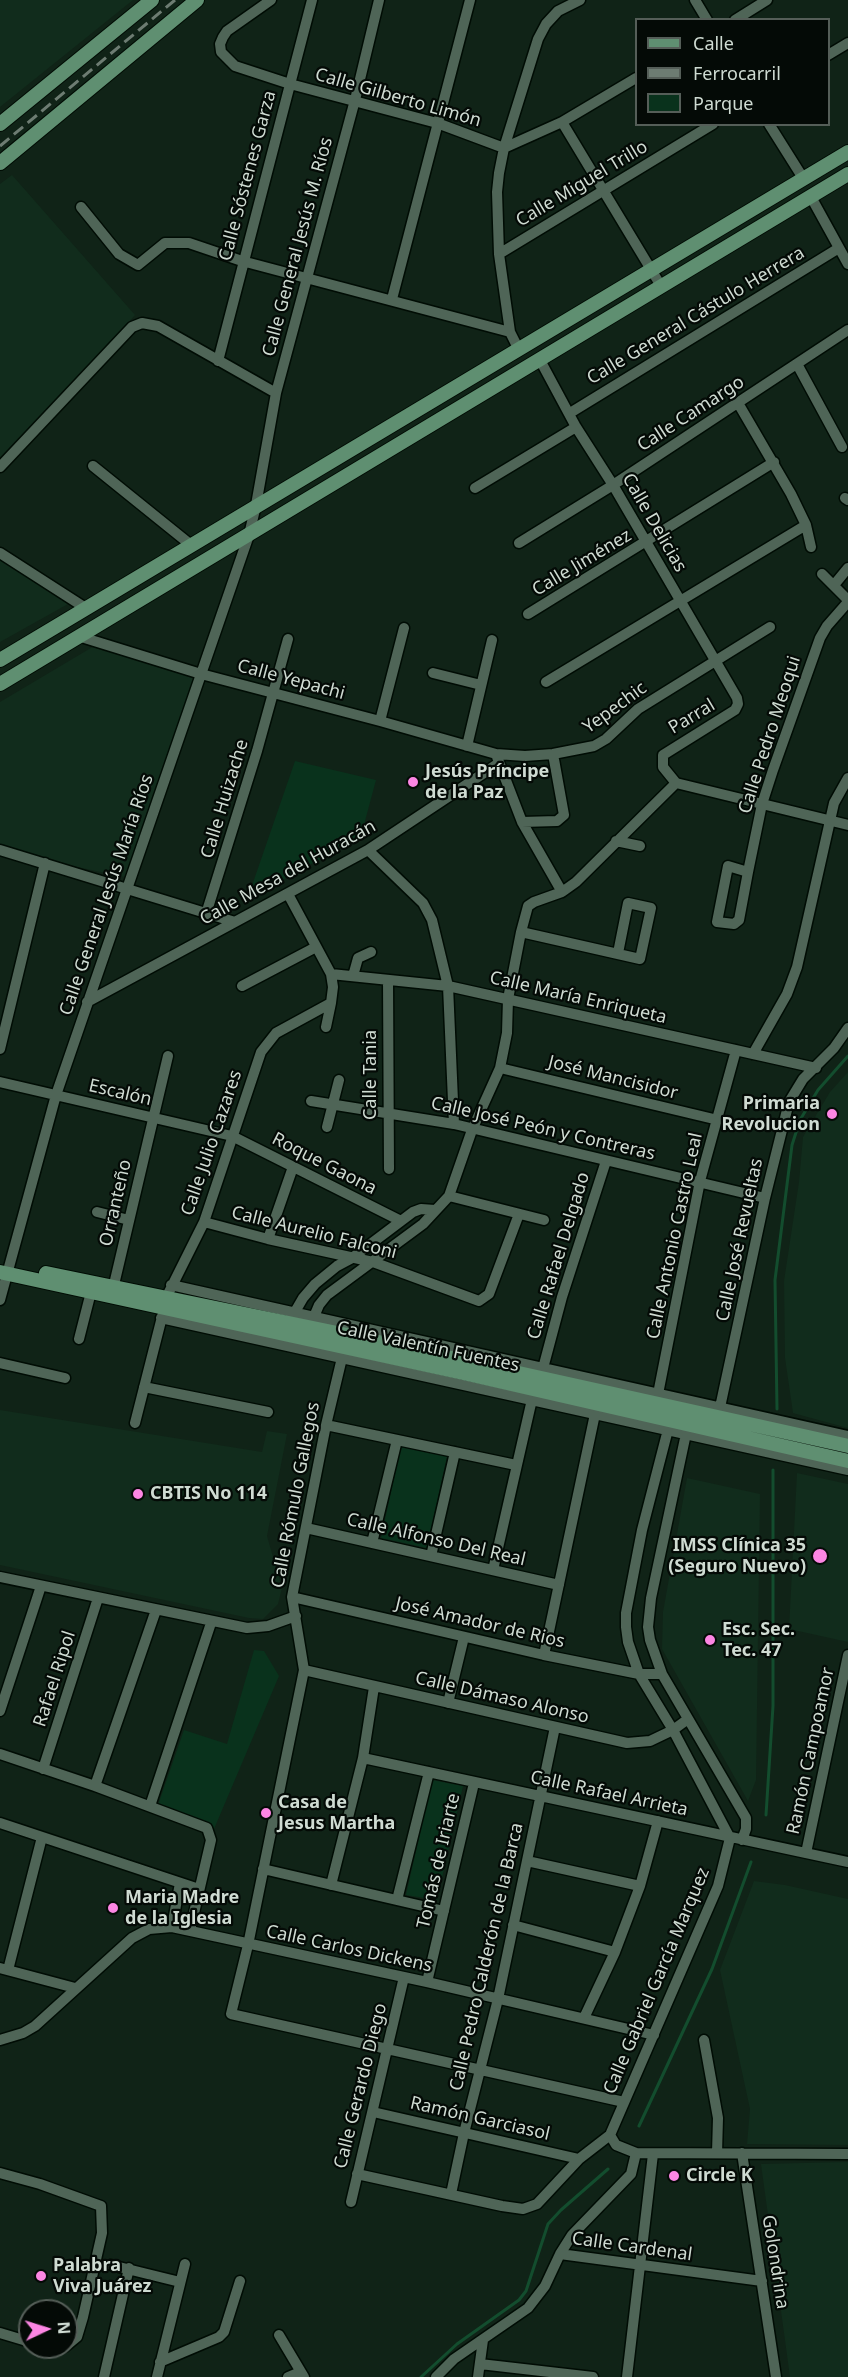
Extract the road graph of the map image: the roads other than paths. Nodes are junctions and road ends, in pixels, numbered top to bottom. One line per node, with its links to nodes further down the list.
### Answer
1 (152, 0): 19 (main road)
2 (198, 0): 24 (main road)
3 (271, 0): 15 (street, Calle Gilberto Limón)
4 (312, 0): 15 (street, Calle Sóstenes Garza)
5 (379, 0): 16 (street, Calle General Jesús M. Ríos)
6 (470, 0): 18 (street)
7 (580, 0): 22 (street)
8 (695, 0): 10 (street)
9 (767, 0): 11 (street)
10 (706, 18)
11 (738, 18)
12 (848, 43): 13 (street)
13 (830, 54)
14 (635, 79): 17 (street)
15 (290, 84): 16 (street, Calle Gilberto Limón); 32 (street, Calle Sóstenes Garza)
16 (355, 100): 18 (street, Calle Gilberto Limón); 35 (street, Calle General Jesús M. Ríos)
17 (562, 122): 22 (street); 27 (street)
18 (436, 123): 22 (street, Calle Gilberto Limón); 37 (street)
19 (0, 124)
20 (710, 126): 27 (street, Calle Miguel Trillo)
21 (770, 126): 26 (street)
22 (504, 148): 31 (street)
23 (848, 152): 26 (main road)
24 (0, 163)
25 (848, 174): 28 (main road)
26 (803, 178): 34 (main road)
27 (602, 191): 31 (street, Calle Miguel Trillo); 34 (street)
28 (811, 196): 30 (street); 36 (main road)
29 (81, 207): 32 (street)
30 (839, 248): 33 (street); 46 (street, Calle General Cástulo Herrera)
31 (500, 254): 39 (street)
32 (242, 261): 35 (street); 42 (street, Calle Sóstenes Garza)
33 (848, 264)
34 (650, 269): 36 (street); 40 (main road)
35 (306, 278): 37 (street); 44 (street, Calle General Jesús M. Ríos)
36 (661, 286): 41 (main road)
37 (392, 299): 39 (street)
38 (848, 330): 43 (street, Calle Camargo)
39 (510, 332): 40 (street)
40 (518, 348): 54 (main road)
41 (540, 360): 46 (street, Calle Delicias); 56 (main road)
42 (218, 362): 44 (street); 51 (street)
43 (797, 364): 45 (street, Calle Camargo); 48 (street)
44 (276, 393): 54 (street, Calle General Jesús M. Ríos)
45 (738, 403): 49 (street); 52 (street, Calle Camargo)
46 (570, 413): 47 (street, Calle Delicias)
47 (576, 427): 52 (street, Calle Delicias); 53 (street)
48 (842, 447)
49 (774, 462): 55 (street); 58 (street, Calle Jiménez)
50 (93, 466): 59 (street)
51 (0, 467)
52 (614, 485): 57 (street, Calle Camargo); 58 (street, Calle Delicias)
53 (475, 488)
54 (256, 505): 56 (street, Calle General Jesús María Ríos); 59 (main road)
55 (806, 525): 60 (street); 65 (street)
56 (249, 535): 71 (main road); 77 (street, Calle General Jesús María Ríos)
57 (519, 543)
58 (646, 543): 65 (street, Calle Delicias); 68 (street, Calle Jiménez)
59 (191, 545): 67 (main road)
60 (811, 547)
61 (0, 553): 67 (street)
62 (848, 568): 64 (street)
63 (822, 574): 64 (street)
64 (834, 585): 66 (street)
65 (681, 601): 75 (street, Calle Delicias); 78 (street)
66 (848, 601): 89 (street, Calle Pedro Meoqui)
67 (84, 608): 74 (main road)
68 (528, 614)
69 (770, 627): 75 (street, Yepechic)
70 (404, 628): 83 (street)
71 (78, 636): 77 (street, Calle Yepachi); 79 (main road)
72 (288, 639): 81 (street, Calle Huizache)
73 (492, 640): 80 (street)
74 (0, 660)
75 (716, 660): 82 (street, Calle Delicias); 85 (street, Yepechic)
76 (433, 673): 80 (street)
77 (201, 674): 81 (street, Calle Yepachi); 99 (street, Calle General Jesús María Ríos)
78 (546, 682)
79 (0, 684)
80 (481, 685): 84 (street)
81 (274, 693): 83 (street, Calle Yepachi); 102 (street, Calle Huizache)
82 (738, 704): 88 (street, Parral)
83 (380, 721): 84 (street, Calle Yepachi)
84 (467, 746): 86 (street, Calle Yepachi)
85 (553, 754): 86 (street, Yepechic); 91 (street)
86 (498, 758): 91 (street); 96 (street, Calle Mesa del Huracán)
87 (848, 778): 90 (street)
88 (676, 783): 89 (street); 93 (street)
89 (762, 804): 90 (street); 98 (street, Calle Pedro Meoqui)
90 (830, 820): 92 (street); 120 (street)
91 (522, 822): 100 (street)
92 (848, 825)
93 (616, 841): 94 (street); 100 (street)
94 (640, 846)
95 (0, 850): 97 (street)
96 (368, 850): 101 (street, Calle Mesa del Huracán); 112 (street)
97 (45, 863): 99 (street); 118 (street)
98 (748, 872): 98 (street, Calle Pedro Meoqui)
99 (128, 889): 102 (street); 114 (street, Calle General Jesús María Ríos)
100 (562, 892): 104 (street)
101 (288, 894): 103 (street, Calle Mesa del Huracán); 105 (street)
102 (206, 914): 103 (street)
103 (235, 922): 114 (street, Calle Mesa del Huracán)
104 (521, 932): 107 (street); 113 (street)
105 (316, 947): 108 (street); 111 (street)
106 (371, 952): 109 (street)
107 (618, 953): 107 (street)
108 (331, 974): 109 (street, Calle María Enriqueta); 115 (street)
109 (353, 976): 110 (street, Calle María Enriqueta)
110 (388, 980): 112 (street, Calle María Enriqueta); 129 (street, Calle Tania)
111 (242, 986)
112 (448, 986): 113 (street, Calle María Enriqueta); 132 (street)
113 (508, 999): 119 (street, Calle María Enriqueta); 122 (street)
114 (87, 1002): 126 (street, Calle General Jesús María Ríos)
115 (331, 1003): 116 (street); 135 (street, Calle Julio Cazares)
116 (326, 1027)
117 (848, 1028): 123 (street, Calle José Revueltas)
118 (0, 1049)
119 (736, 1050): 120 (street, Calle María Enriqueta); 131 (street, Calle Antonio Castro Leal)
120 (753, 1054): 123 (street, Calle María Enriqueta)
121 (168, 1056): 130 (street, Orranteño)
122 (500, 1068): 131 (street, José Mancisidor); 134 (street)
123 (816, 1068): 141 (street, Calle José Revueltas)
124 (339, 1080): 128 (street)
125 (0, 1082): 126 (street, Escalón)
126 (56, 1095): 130 (street, Escalón); 152 (street, Calle General Jesús María Ríos)
127 (311, 1101): 128 (street, Calle José Peón y Contreras)
128 (333, 1105): 129 (street, Calle José Peón y Contreras); 133 (street)
129 (388, 1113): 132 (street, Calle José Peón y Contreras); 138 (street, Calle Tania)
130 (153, 1117): 135 (street, Escalón); 145 (street, Orranteño)
131 (718, 1120): 139 (street, Calle Antonio Castro Leal)
132 (454, 1124): 134 (street, Calle José Peón y Contreras)
133 (327, 1127)
134 (472, 1130): 136 (street, Calle José Peón y Contreras); 140 (street)
135 (232, 1136): 137 (street, Roque Gaona); 148 (street, Calle Julio Cazares)
136 (606, 1161): 139 (street, Calle José Peón y Contreras); 163 (street, Calle Rafael Delgado)
137 (293, 1167): 147 (street, Roque Gaona); 149 (street)
138 (389, 1169)
139 (700, 1181): 141 (street, Calle José Peón y Contreras); 165 (street, Calle Antonio Castro Leal)
140 (448, 1196): 142 (street); 144 (street)
141 (765, 1198): 171 (street, Calle José Revueltas)
142 (435, 1210): 147 (street); 151 (street)
143 (97, 1212): 145 (street)
144 (519, 1214): 146 (street); 151 (street, Calle Aurelio Falconi)
145 (129, 1220): 153 (street, Orranteño)
146 (544, 1220)
147 (401, 1221): 150 (street)
148 (204, 1222): 149 (street, Calle Aurelio Falconi); 156 (street, Calle Julio Cazares)
149 (268, 1239): 150 (street, Calle Aurelio Falconi)
150 (352, 1258): 151 (street, Calle Aurelio Falconi); 157 (street)
151 (373, 1262): 158 (street)
152 (4, 1268): 153 (main road, Calle Valentín Fuentes); 154 (main road, Calle Valentín Fuentes); 155 (street, Calle General Jesús María Ríos)
153 (112, 1291): 154 (main road, Calle Valentín Fuentes); 156 (main road, Calle Valentín Fuentes)
154 (91, 1292): 159 (street)
155 (0, 1300)
156 (166, 1302): 157 (main road, Calle Valentín Fuentes); 157 (street); 160 (street); 164 (street, Calle Julio Cazares)
157 (291, 1323): 158 (main road, Calle Valentín Fuentes); 158 (street)
158 (309, 1328): 160 (main road, Calle Valentín Fuentes); 163 (street)
159 (79, 1339)
160 (344, 1347): 163 (main road, Calle Valentín Fuentes); 172 (street, Calle Rómulo Gallegos)
161 (0, 1363): 162 (street)
162 (65, 1378)
163 (537, 1384): 165 (street); 167 (street); 168 (main road, Calle Valentín Fuentes); 180 (street, Calle Rafael Delgado)
164 (144, 1388): 166 (street); 169 (street, Calle Julio Cazares)
165 (658, 1394): 171 (street)
166 (268, 1412)
167 (595, 1414): 168 (street); 187 (street)
168 (671, 1419): 170 (main road, Calle Valentín Fuentes); 198 (street)
169 (135, 1423)
170 (689, 1423): 171 (main road, Calle Valentín Fuentes); 199 (street)
171 (717, 1424): 173 (main road, Calle Valentín Fuentes); 173 (street)
172 (326, 1425): 175 (street); 182 (street, Calle Rómulo Gallegos)
173 (767, 1436): 176 (main road, Calle Valentín Fuentes); 176 (street)
174 (848, 1436): 176 (street)
175 (397, 1440): 178 (street); 183 (street)
176 (793, 1441): 177 (main road, Calle Valentín Fuentes); 179 (main road, Calle Valentín Fuentes); 181 (street)
177 (848, 1446)
178 (455, 1452): 180 (street); 184 (street)
179 (848, 1461)
180 (516, 1465): 185 (street, Calle Rafael Delgado)
181 (848, 1470)
182 (306, 1528): 183 (street, Calle Alfonso Del Real); 189 (street, Calle Rómulo Gallegos)
183 (372, 1543): 184 (street, Calle Alfonso Del Real)
184 (431, 1556): 185 (street, Calle Alfonso Del Real)
185 (493, 1570): 187 (street, Calle Alfonso Del Real)
186 (0, 1577): 188 (street)
187 (559, 1585): 195 (street)
188 (41, 1586): 190 (street); 202 (street)
189 (292, 1597): 192 (street, Calle Rómulo Gallegos); 194 (street, José Amador de Rios)
190 (98, 1598): 191 (street); 208 (street, Rafael Ripol)
191 (156, 1610): 193 (street); 211 (street)
192 (296, 1616): 193 (street); 197 (street, Calle Rómulo Gallegos)
193 (212, 1623): 213 (street)
194 (464, 1636): 195 (street, José Amador de Rios); 201 (street)
195 (544, 1655): 198 (street, José Amador de Rios)
196 (848, 1655): 219 (street, Ramón Campoamor)
197 (304, 1670): 200 (street, Calle Dámaso Alonso); 222 (street, Calle Rómulo Gallegos)
198 (639, 1674): 199 (street, José Amador de Rios); 205 (street)
199 (662, 1674): 203 (street)
200 (374, 1687): 201 (street, Calle Dámaso Alonso); 207 (street)
201 (448, 1703): 204 (street, Calle Dámaso Alonso)
202 (0, 1711)
203 (688, 1719): 205 (street, Calle Dámaso Alonso); 218 (street)
204 (555, 1727): 205 (street, Calle Dámaso Alonso); 212 (street, Calle Pedro Calderón de la Barca)
205 (673, 1730): 217 (street)
206 (0, 1754): 208 (street)
207 (363, 1758): 209 (street, Calle Rafael Arrieta); 224 (street)
208 (43, 1769): 211 (street)
209 (429, 1772): 210 (street, Calle Rafael Arrieta); 227 (street)
210 (474, 1783): 212 (street, Calle Rafael Arrieta); 228 (street, Tomás de Iriarte)
211 (95, 1786): 213 (street)
212 (541, 1796): 214 (street, Calle Rafael Arrieta); 220 (street, Calle Pedro Calderón de la Barca)
213 (150, 1806): 226 (street)
214 (658, 1821): 217 (street, Calle Rafael Arrieta); 225 (street)
215 (0, 1823): 216 (street)
216 (42, 1837): 223 (street); 234 (street)
217 (730, 1838): 218 (street, Calle Rafael Arrieta); 240 (street, Calle Gabriel García Marquez)
218 (742, 1840): 219 (street, Calle Rafael Arrieta)
219 (806, 1854): 221 (street, Calle Rafael Arrieta)
220 (527, 1861): 225 (street); 229 (street, Calle Pedro Calderón de la Barca)
221 (848, 1862)
222 (263, 1869): 224 (street); 232 (street, Calle Rómulo Gallegos)
223 (180, 1883): 226 (street); 230 (street)
224 (332, 1884): 227 (street)
225 (640, 1886): 233 (street)
226 (200, 1889): 231 (street)
227 (397, 1900): 228 (street)
228 (444, 1911): 236 (street, Tomás de Iriarte)
229 (513, 1925): 233 (street); 238 (street, Calle Pedro Calderón de la Barca)
230 (172, 1927): 231 (street, Calle Carlos Dickens); 237 (street, Calle Carlos Dickens)
231 (190, 1930): 232 (street, Calle Carlos Dickens)
232 (248, 1945): 235 (street, Calle Carlos Dickens); 243 (street, Calle Rómulo Gallegos)
233 (615, 1952): 239 (street)
234 (4, 1969): 237 (street)
235 (404, 1977): 236 (street, Calle Carlos Dickens); 243 (street, Calle Gerardo Diego)
236 (427, 1982): 238 (street, Calle Carlos Dickens)
237 (75, 1988): 241 (street, Calle Carlos Dickens)
238 (498, 1999): 239 (street, Calle Carlos Dickens); 244 (street, Calle Pedro Calderón de la Barca)
239 (584, 2018): 240 (street, Calle Carlos Dickens)
240 (654, 2036): 245 (street, Calle Gabriel García Marquez)
241 (0, 2040)
242 (704, 2040): 250 (street)
243 (387, 2050): 244 (street); 246 (street, Calle Gerardo Diego)
244 (479, 2069): 245 (street); 247 (street, Calle Pedro Calderón de la Barca)
245 (624, 2102): 248 (street, Calle Gabriel García Marquez)
246 (373, 2112): 247 (street, Ramón Garciasol); 256 (street, Calle Gerardo Diego)
247 (464, 2133): 254 (street, Ramón Garciasol); 257 (street, Calle Pedro Calderón de la Barca)
248 (610, 2134): 249 (street); 254 (street, Calle Gabriel García Marquez)
249 (636, 2153): 252 (street); 259 (street)
250 (717, 2153): 251 (street); 252 (street)
251 (742, 2153): 253 (street); 265 (street, Golondrina)
252 (653, 2154): 262 (street)
253 (848, 2154)
254 (579, 2159): 257 (street, Calle Gabriel García Marquez)
255 (0, 2173): 268 (street)
256 (357, 2174): 257 (street); 258 (street, Calle Gerardo Diego)
257 (451, 2194)
258 (351, 2202)
259 (560, 2254): 262 (street, Calle Cardenal); 271 (street, Calle Cardenal)
260 (184, 2264): 266 (street)
261 (111, 2265): 263 (street)
262 (640, 2266): 265 (street, Calle Cardenal); 281 (street)
263 (129, 2268): 266 (street); 275 (street)
264 (240, 2281): 272 (street)
265 (762, 2281): 282 (street, Golondrina)
266 (180, 2282): 272 (street)
267 (0, 2333): 270 (street)
268 (78, 2334)
269 (279, 2335): 274 (street)
270 (18, 2338)
271 (483, 2340): 273 (street); 278 (street, Calle Cardenal)
272 (160, 2362): 276 (street)
273 (480, 2364): 279 (street); 280 (street)
274 (302, 2374): 277 (street)
275 (104, 2377)
276 (157, 2377)
277 (288, 2377)
278 (436, 2377)
279 (478, 2377)
280 (593, 2377)
281 (627, 2377)
282 (776, 2377)

